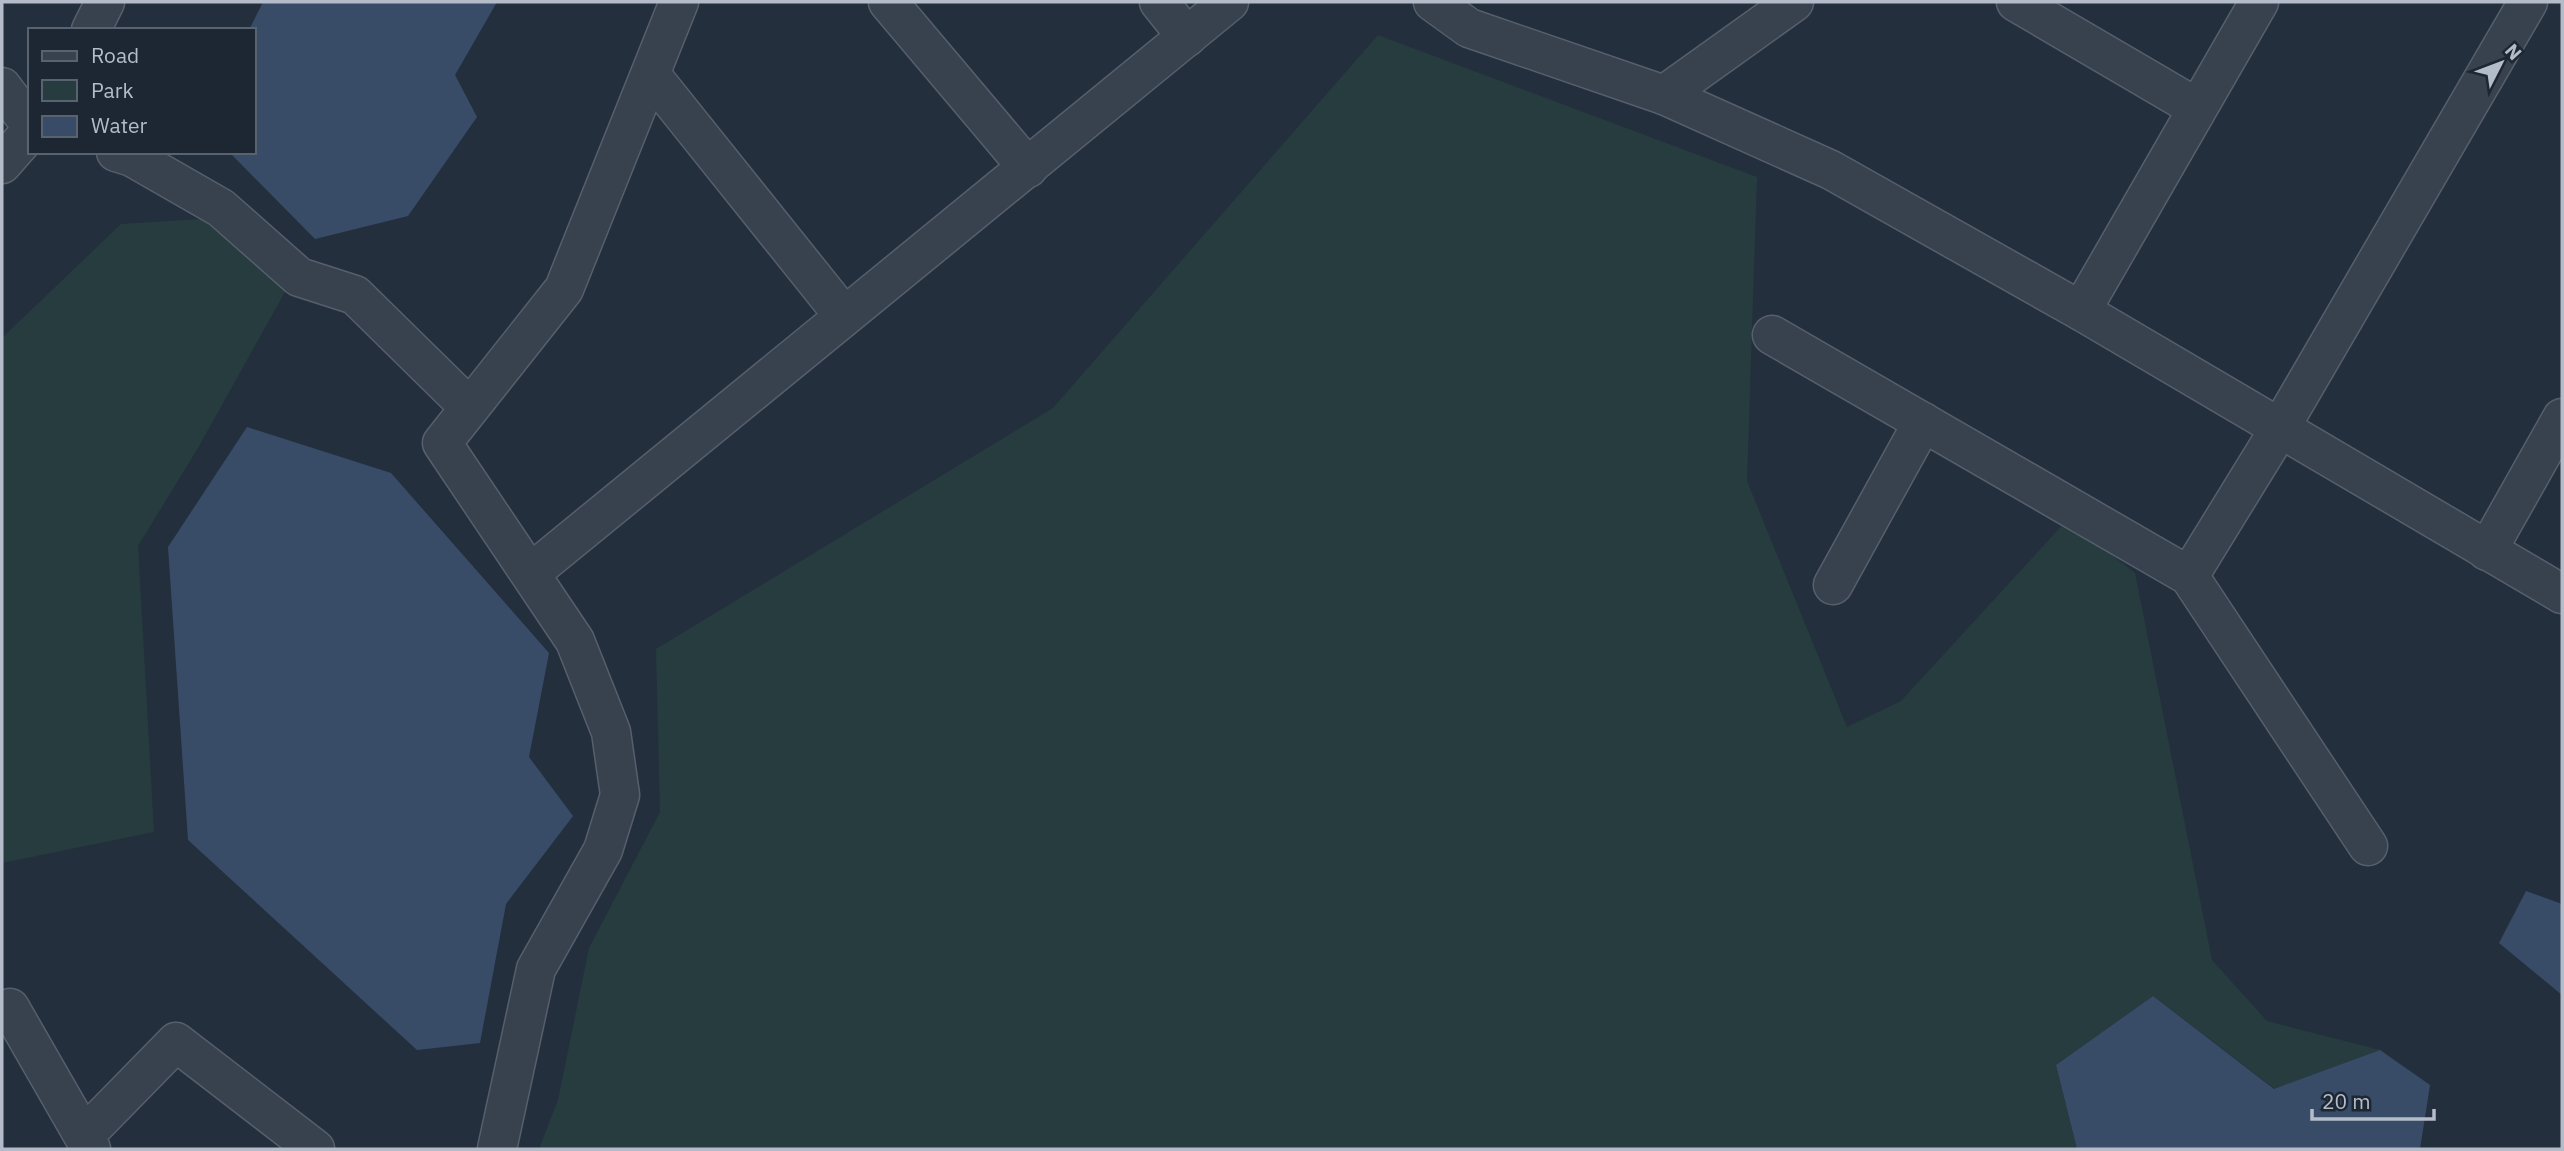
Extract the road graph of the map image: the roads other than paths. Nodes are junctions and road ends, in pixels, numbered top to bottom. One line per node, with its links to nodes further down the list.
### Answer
1 (105, 2): 11 (street)
2 (679, 2): 13 (street)
3 (888, 2): 21 (street)
4 (1159, 2): 12 (street)
5 (1229, 2): 12 (street)
6 (1433, 2): 15 (street)
7 (1794, 2): 15 (street)
8 (2016, 2): 16 (street)
9 (2259, 2): 16 (street)
10 (2528, 2): 28 (street)
11 (92, 28)
12 (1187, 37): 21 (street)
13 (651, 75): 23 (street); 25 (street)
14 (2, 87): 17 (street)
15 (1664, 95): 22 (street)
16 (2197, 108): 22 (street)
17 (28, 121)
18 (28, 134): 20 (street)
19 (122, 154): 25 (street)
20 (2, 164)
21 (1028, 168): 23 (street)
22 (2081, 312): 28 (street)
23 (844, 316): 30 (street)
24 (1772, 335): 27 (street)
25 (468, 406): 30 (street)
26 (2562, 418): 29 (street)
27 (1923, 422): 31 (street); 32 (street)
28 (2280, 428): 29 (street); 31 (street)
29 (2487, 551): 33 (street)
30 (532, 572): 38 (street)
31 (2189, 576): 34 (street)
32 (1832, 585)
33 (2562, 594)
34 (2368, 846)
35 (2, 1013): 36 (street)
36 (88, 1142): 37 (street)
37 (315, 1149)
38 (497, 1149)

